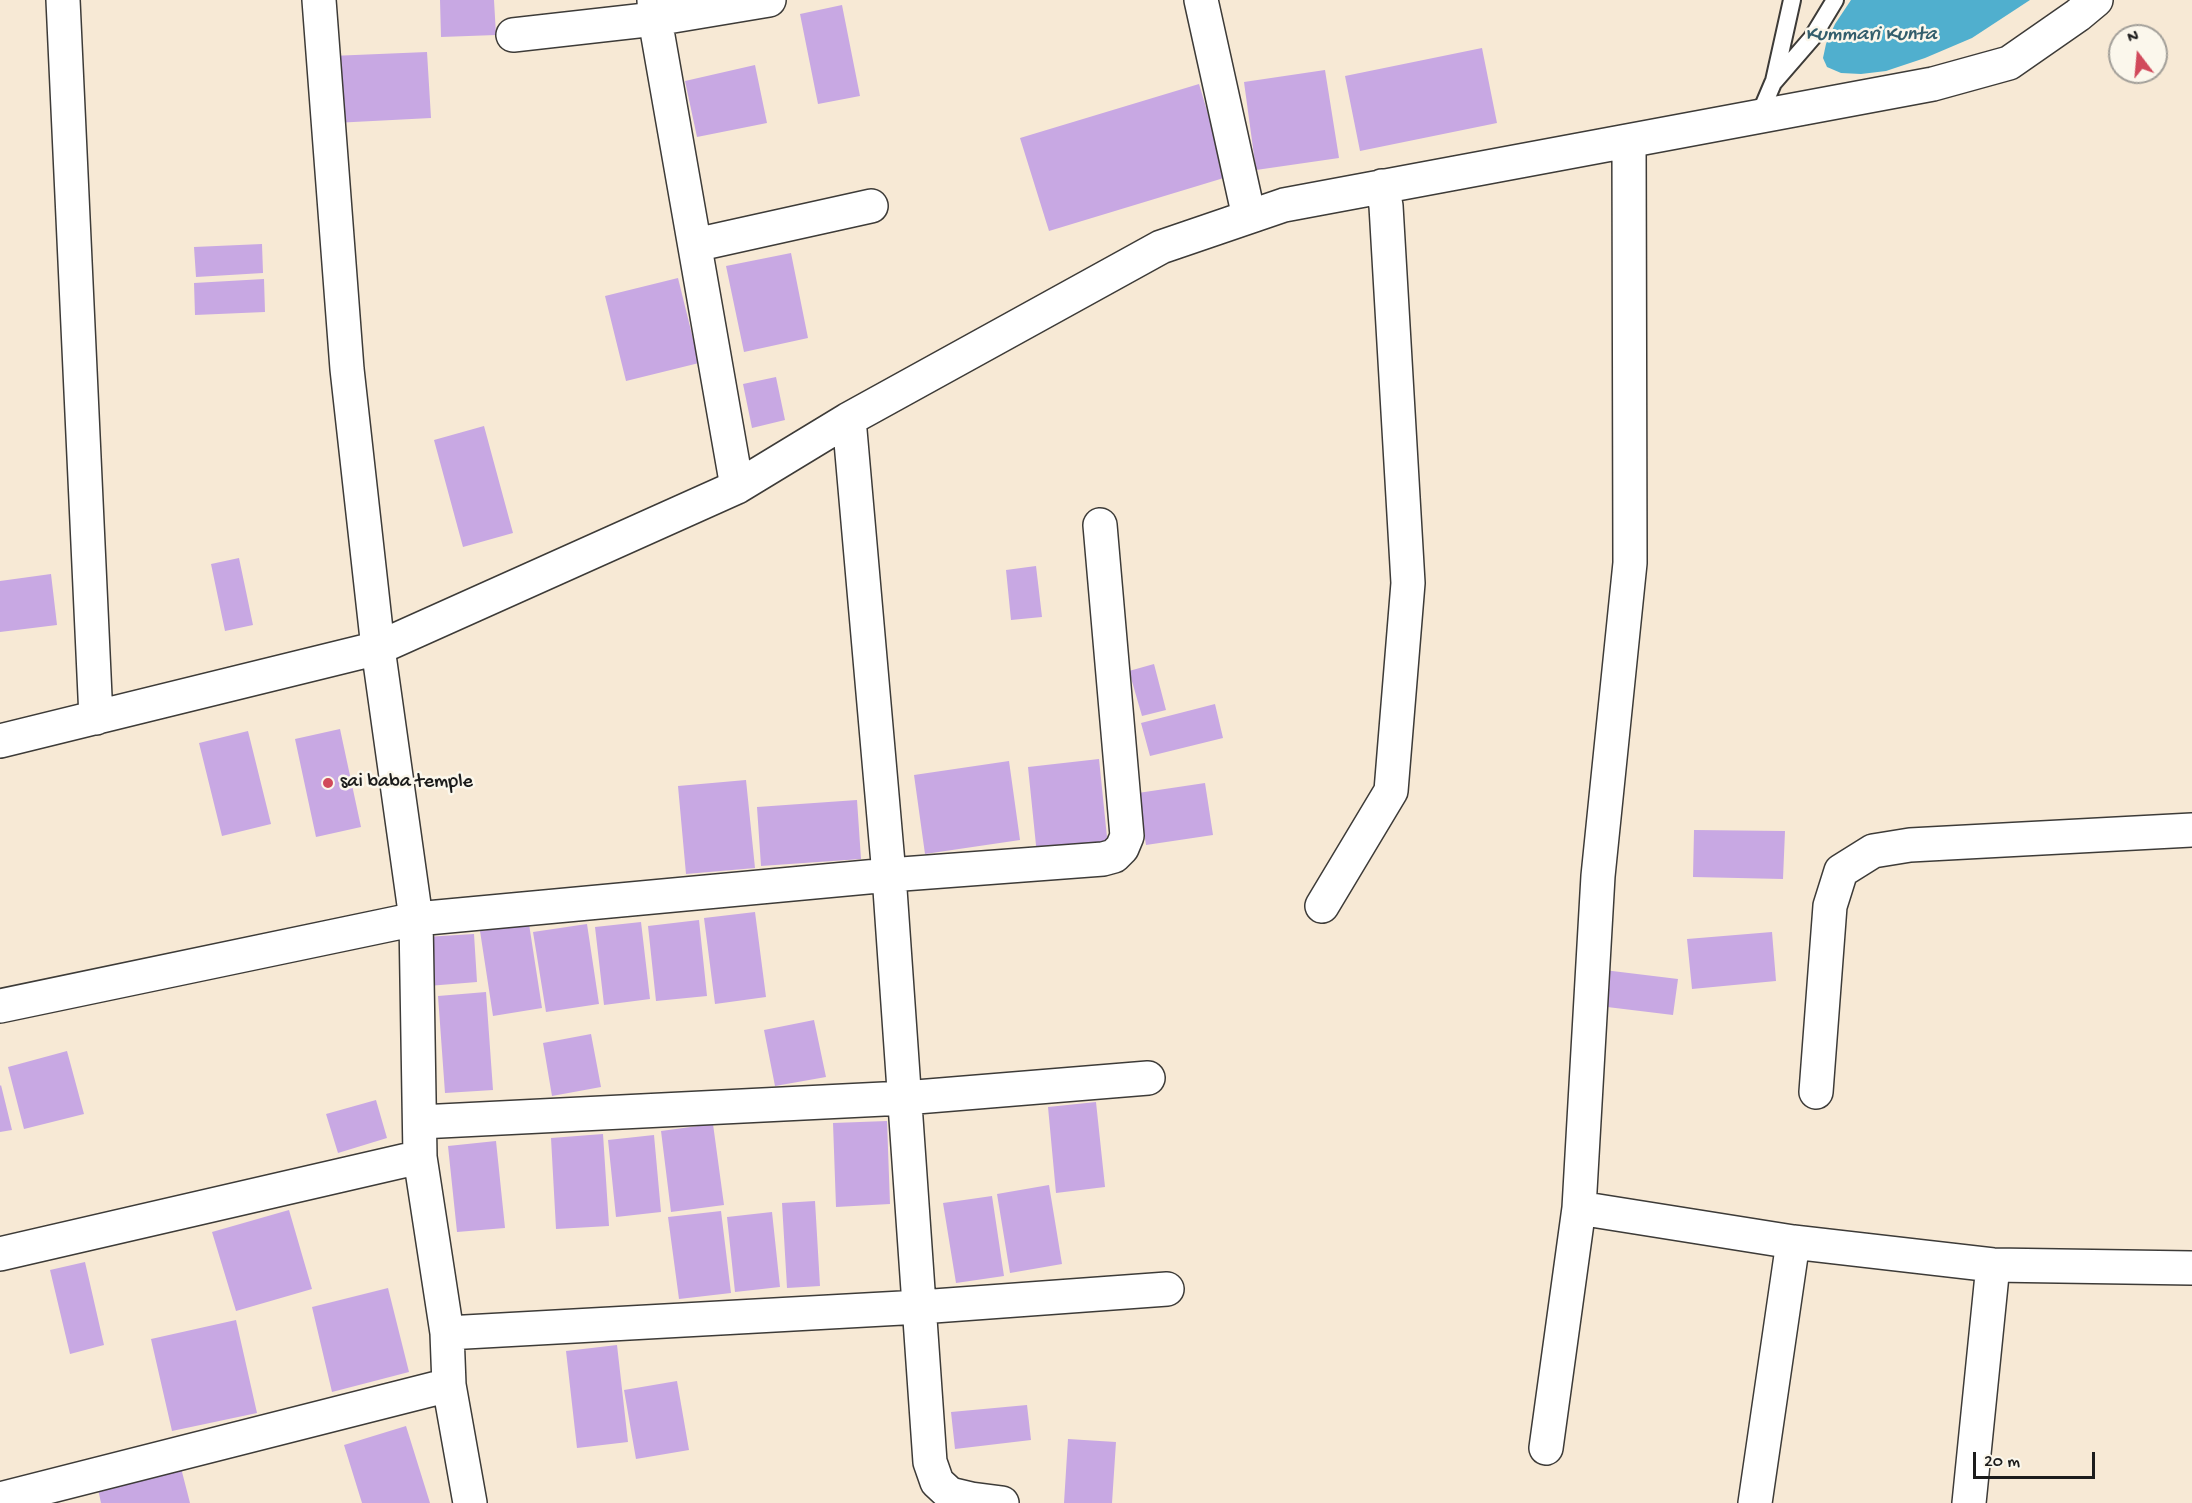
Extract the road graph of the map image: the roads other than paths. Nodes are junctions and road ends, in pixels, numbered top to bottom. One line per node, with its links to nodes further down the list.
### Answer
1 (63, 0): 21 (street)
2 (319, 0): 20 (street)
3 (769, 0): 8 (street)
4 (1201, 0): 15 (street)
5 (1792, 0): 10 (lane)
6 (1835, 0): 10 (lane)
7 (2096, 0): 11 (street)
8 (655, 9): 9 (street); 16 (street)
9 (513, 35)
10 (1773, 83): 11 (lane)
11 (1759, 116): 12 (street)
12 (1629, 141): 13 (street); 33 (street)
13 (1382, 186): 15 (street); 25 (street)
14 (871, 206): 16 (street)
15 (1250, 217): 17 (street)
16 (695, 245): 18 (street)
17 (849, 419): 18 (street); 24 (street)
18 (737, 487): 20 (street)
19 (1100, 525): 24 (street)
20 (378, 648): 21 (street); 26 (street)
21 (96, 718): 22 (street)
22 (0, 741)
23 (2192, 830): 29 (street)
24 (889, 875): 26 (street); 30 (street)
25 (1322, 906)
26 (416, 919): 27 (street); 31 (street)
27 (0, 1006)
28 (1148, 1078): 30 (street)
29 (1816, 1092)
30 (904, 1098): 31 (street); 39 (street)
31 (420, 1122): 32 (street)
32 (420, 1157): 35 (street); 40 (street)
33 (1580, 1208): 34 (street); 42 (street)
34 (1792, 1242): 36 (street); 47 (street)
35 (0, 1254)
36 (1993, 1266): 37 (street); 48 (street)
37 (2192, 1268)
38 (1167, 1289): 39 (street)
39 (920, 1307): 40 (street); 43 (street)
40 (447, 1333): 41 (street)
41 (449, 1385): 44 (street); 45 (street)
42 (1546, 1448)
43 (937, 1493): 46 (street)
44 (0, 1498)
45 (470, 1503)
46 (1002, 1503)
47 (1755, 1503)
48 (1969, 1503)

